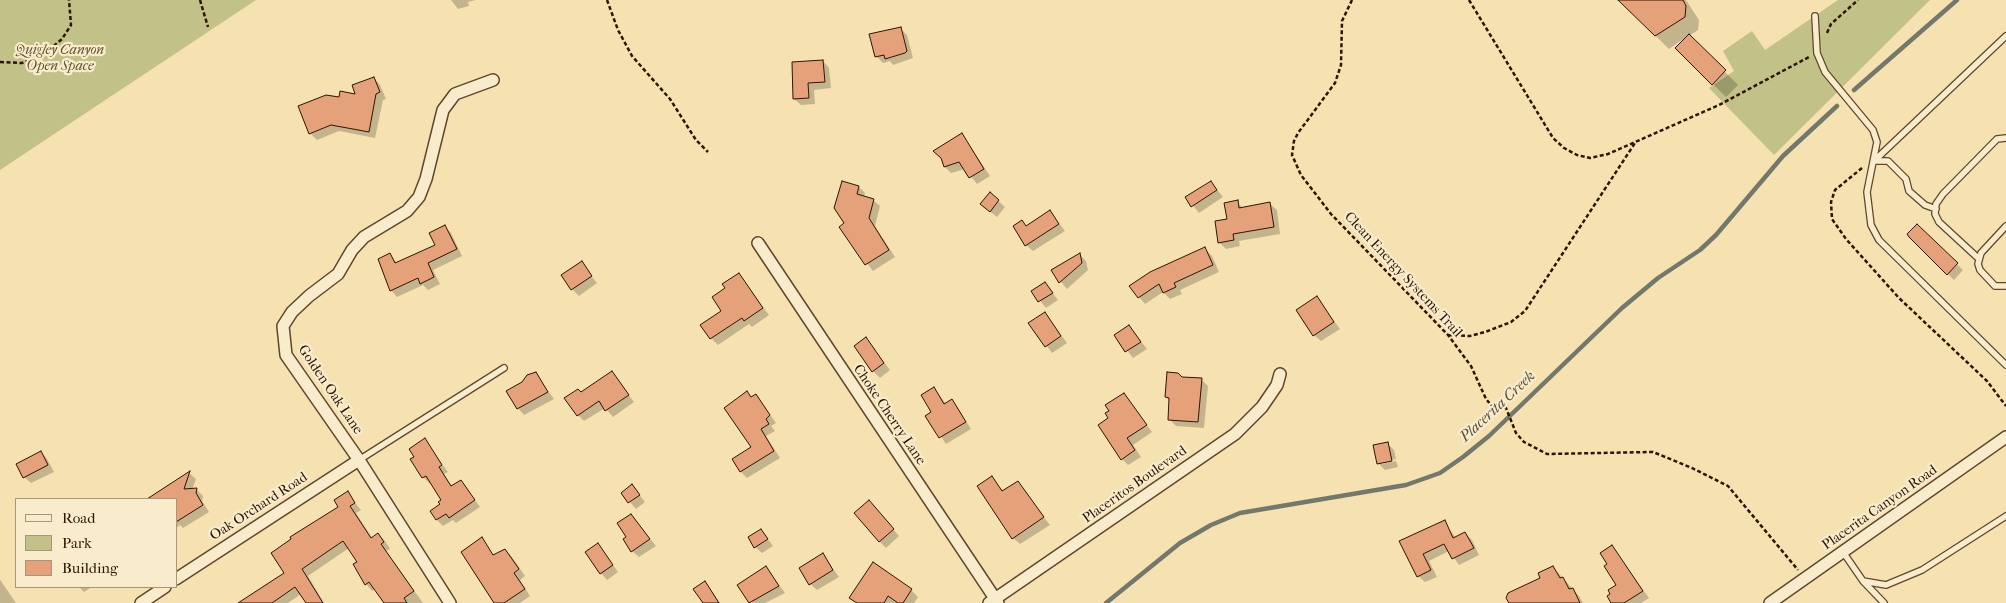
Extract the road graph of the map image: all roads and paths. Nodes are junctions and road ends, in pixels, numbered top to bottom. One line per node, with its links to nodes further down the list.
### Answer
1 (69, 0): 11 (path)
2 (200, 0): 8 (path)
3 (607, 0): 15 (path)
4 (1352, 0): 22 (path, Clean Energy Systems Trail)
5 (1469, 0): 14 (path)
6 (1858, 0): 10 (path)
7 (1815, 16): 10 (lane)
8 (208, 27)
9 (2006, 36): 16 (lane)
10 (1817, 53): 14 (path); 16 (lane)
11 (0, 62)
12 (493, 80): 28 (street, Golden Oak Lane)
13 (2006, 138): 17 (lane)
14 (1636, 142): 22 (path)
15 (708, 152)
16 (1874, 161): 17 (lane); 23 (lane); 26 (path)
17 (1936, 209): 20 (lane)
18 (2006, 226): 20 (lane)
19 (758, 244): 35 (street, Choke Cherry Lane)
20 (1978, 258): 21 (lane)
21 (2006, 286)
22 (1448, 335): 31 (path, Clean Energy Systems Trail)
23 (2006, 364)
24 (504, 368): 28 (lane)
25 (1280, 374): 35 (street, Placeritos Boulevard)
26 (2006, 406)
27 (2006, 437): 30 (street, Placerita Canyon Road)
28 (359, 460): 32 (street, Oak Orchard Road); 37 (street, Golden Oak Lane)
29 (2006, 516): 33 (lane)
30 (1843, 552): 31 (street, Placerita Canyon Road); 33 (lane)
31 (1805, 578): 38 (street, Placerita Canyon Road)
32 (178, 579)
33 (1863, 581): 39 (lane)
34 (163, 588): 36 (street)
35 (994, 602)
36 (140, 603)
37 (450, 603)
38 (1770, 603)
39 (1884, 603)

